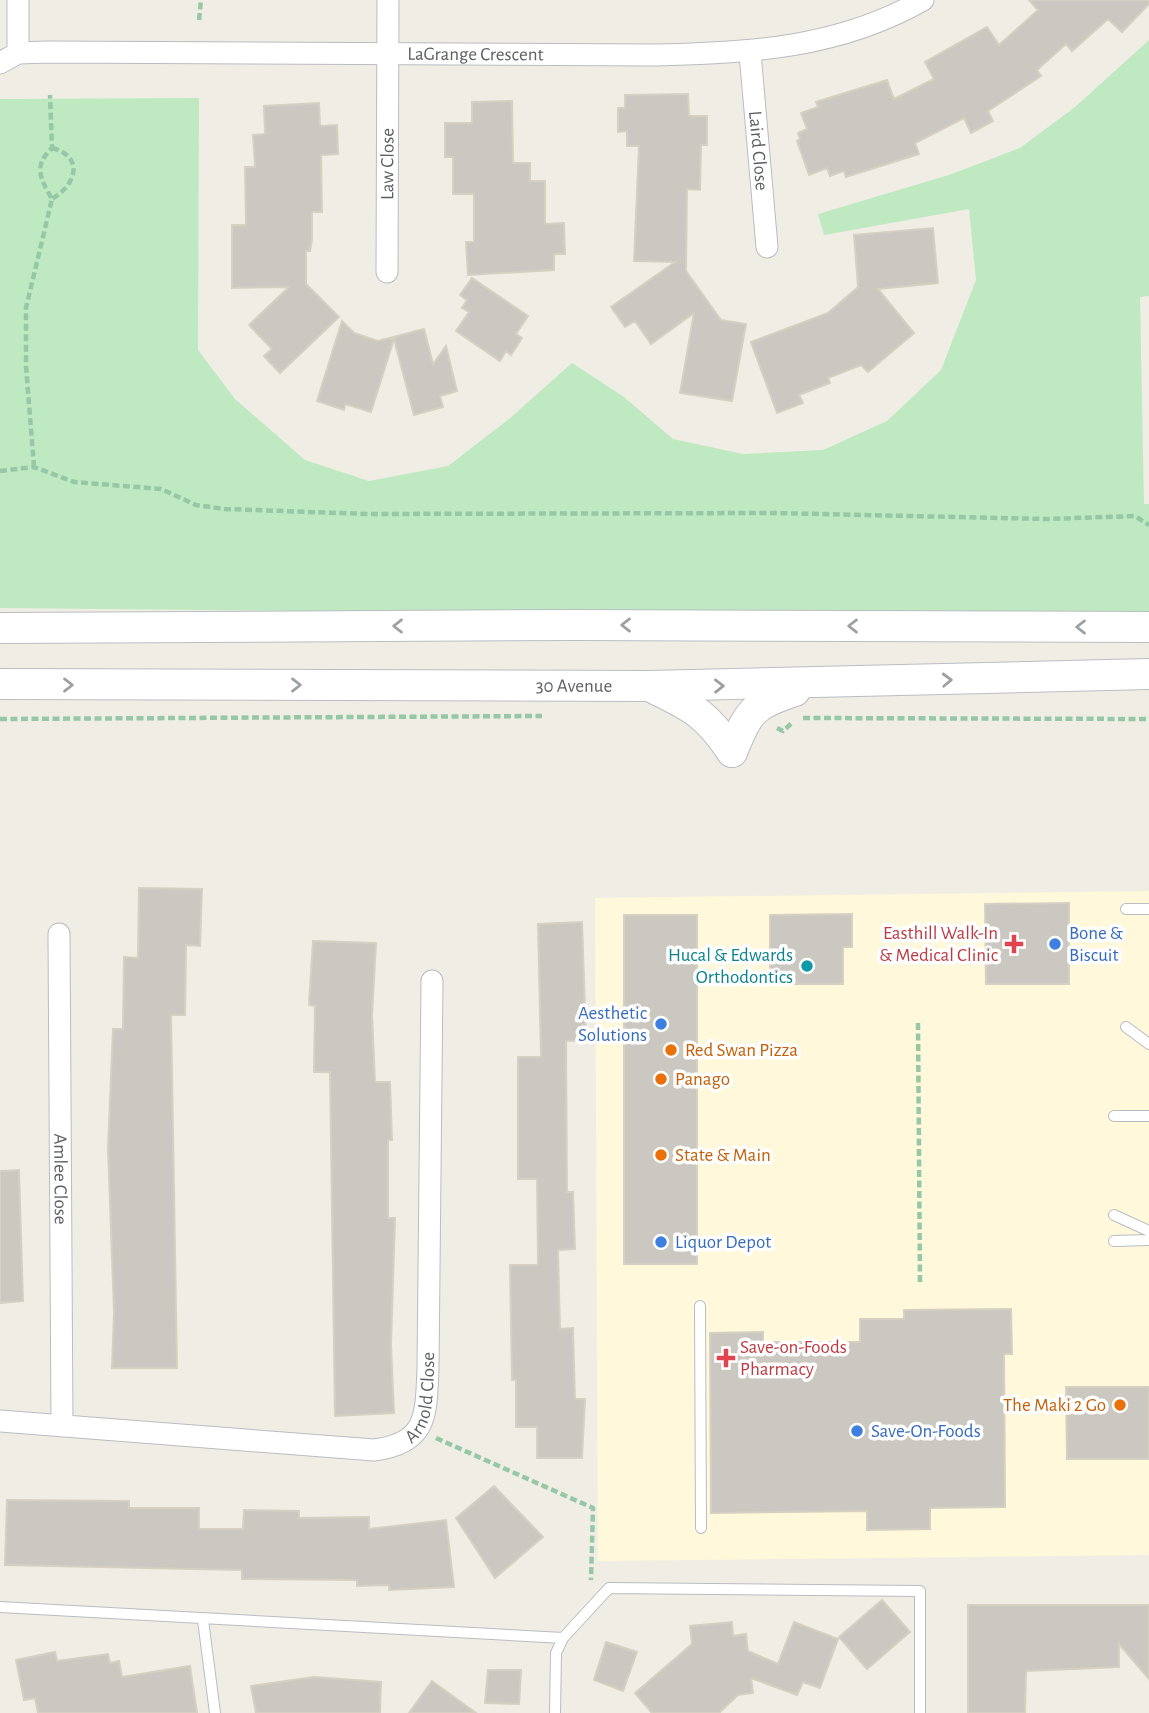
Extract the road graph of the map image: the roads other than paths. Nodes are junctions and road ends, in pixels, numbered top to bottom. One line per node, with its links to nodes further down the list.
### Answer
1 (18, 0): 4 (street)
2 (388, 0): 6 (street, Law Close)
3 (923, 0): 5 (street, LaGrange Crescent)
4 (6, 52): 6 (street, LaGrange Crescent)
5 (750, 53): 6 (street, LaGrange Crescent); 7 (street, Laird Close)
6 (388, 55): 8 (street, Law Close)
7 (767, 247)
8 (387, 272)
9 (1149, 627): 10 (main road, one-way to 10)
10 (0, 628)
11 (1141, 676): 13 (main road, 30 Avenue, one-way to 11)
12 (0, 684): 14 (main road, 30 Avenue, one-way to 14)
13 (813, 684): 14 (main road, 30 Avenue, one-way to 13); 14 (main road)
14 (649, 686)
15 (1126, 909): 16 (lane)
16 (1149, 909)
17 (59, 934): 29 (street, Amlee Close)
18 (432, 981): 29 (street, Arnold Close)
19 (1126, 1027): 20 (lane)
20 (1149, 1044)
21 (1114, 1116): 22 (lane)
22 (1149, 1116)
23 (1114, 1215): 24 (lane)
24 (1149, 1231)
25 (1149, 1240): 26 (lane)
26 (1114, 1241)
27 (700, 1306): 30 (lane)
28 (0, 1422): 29 (street, Arnold Close)
29 (62, 1424)
30 (701, 1528)
31 (0, 1607): 32 (lane)
32 (203, 1620): 33 (lane); 34 (lane)
33 (563, 1638): 35 (lane); 36 (lane)
34 (215, 1713)
35 (555, 1713)
36 (920, 1713)

